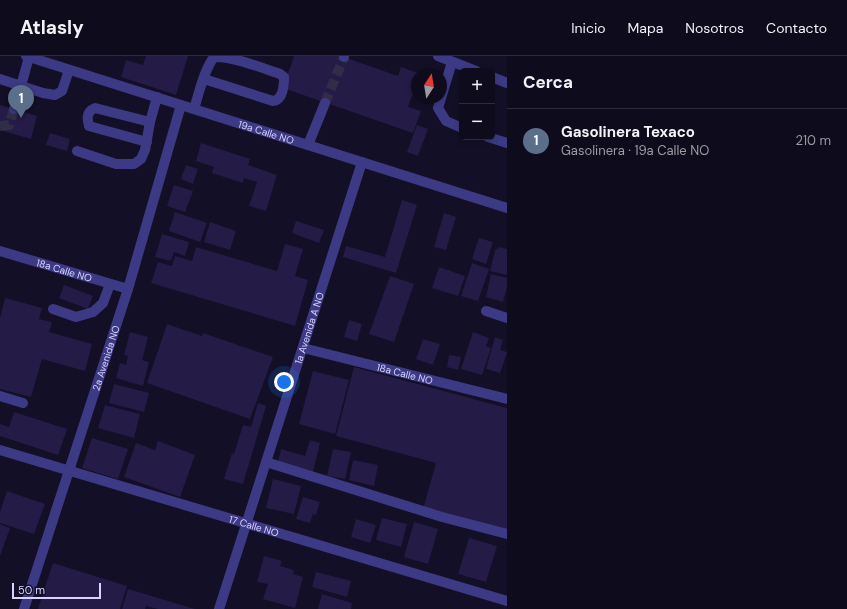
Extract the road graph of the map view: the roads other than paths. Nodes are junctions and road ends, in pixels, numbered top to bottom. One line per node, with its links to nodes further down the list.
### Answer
1 (28, 56): 5 (street, 19a Calle NO); 10 (street)
2 (438, 56): 3 (street)
3 (452, 62): 4 (street); 17 (street)
4 (468, 68)
5 (69, 70): 10 (street); 11 (street, 19a Calle NO)
6 (495, 78): 9 (street)
7 (0, 79): 10 (street)
8 (204, 80): 8 (street); 15 (street)
9 (507, 83)
10 (21, 86): 14 (street)
11 (157, 97): 13 (street, 19a Calle NO); 16 (street)
12 (326, 103): 21 (street)
13 (181, 105): 15 (street, 19a Calle NO); 27 (street, 2a Avenida NO)
14 (14, 109)
15 (194, 109): 21 (street, 19a Calle NO)
16 (150, 122): 19 (street); 19 (street)
17 (459, 127)
18 (495, 139): 20 (street)
19 (147, 142): 22 (street)
20 (507, 143)
21 (308, 145): 23 (street, 19a Calle NO)
22 (77, 151)
23 (362, 162): 24 (street, 19a Calle NO); 31 (street, 1a Avenida A NO)
24 (507, 208)
25 (0, 251): 26 (street, 18a Calle NO)
26 (110, 284): 27 (street, 18a Calle NO); 28 (street)
27 (128, 289): 37 (street, 2a Avenida NO)
28 (53, 309)
29 (486, 311): 30 (street)
30 (507, 318)
31 (302, 348): 33 (street, 18a Calle NO); 36 (street, 1a Avenida A NO)
32 (0, 396): 34 (street)
33 (507, 399)
34 (23, 403)
35 (0, 450): 37 (street, 17 Calle NO)
36 (266, 462): 38 (street, 1a Avenida A NO); 39 (street)
37 (69, 471): 38 (street, 17 Calle NO); 41 (street, 2a Avenida NO)
38 (246, 524): 40 (street, 17 Calle NO); 42 (street, 1a Avenida A NO)
39 (507, 534)
40 (507, 601)
41 (24, 609)
42 (219, 609)

